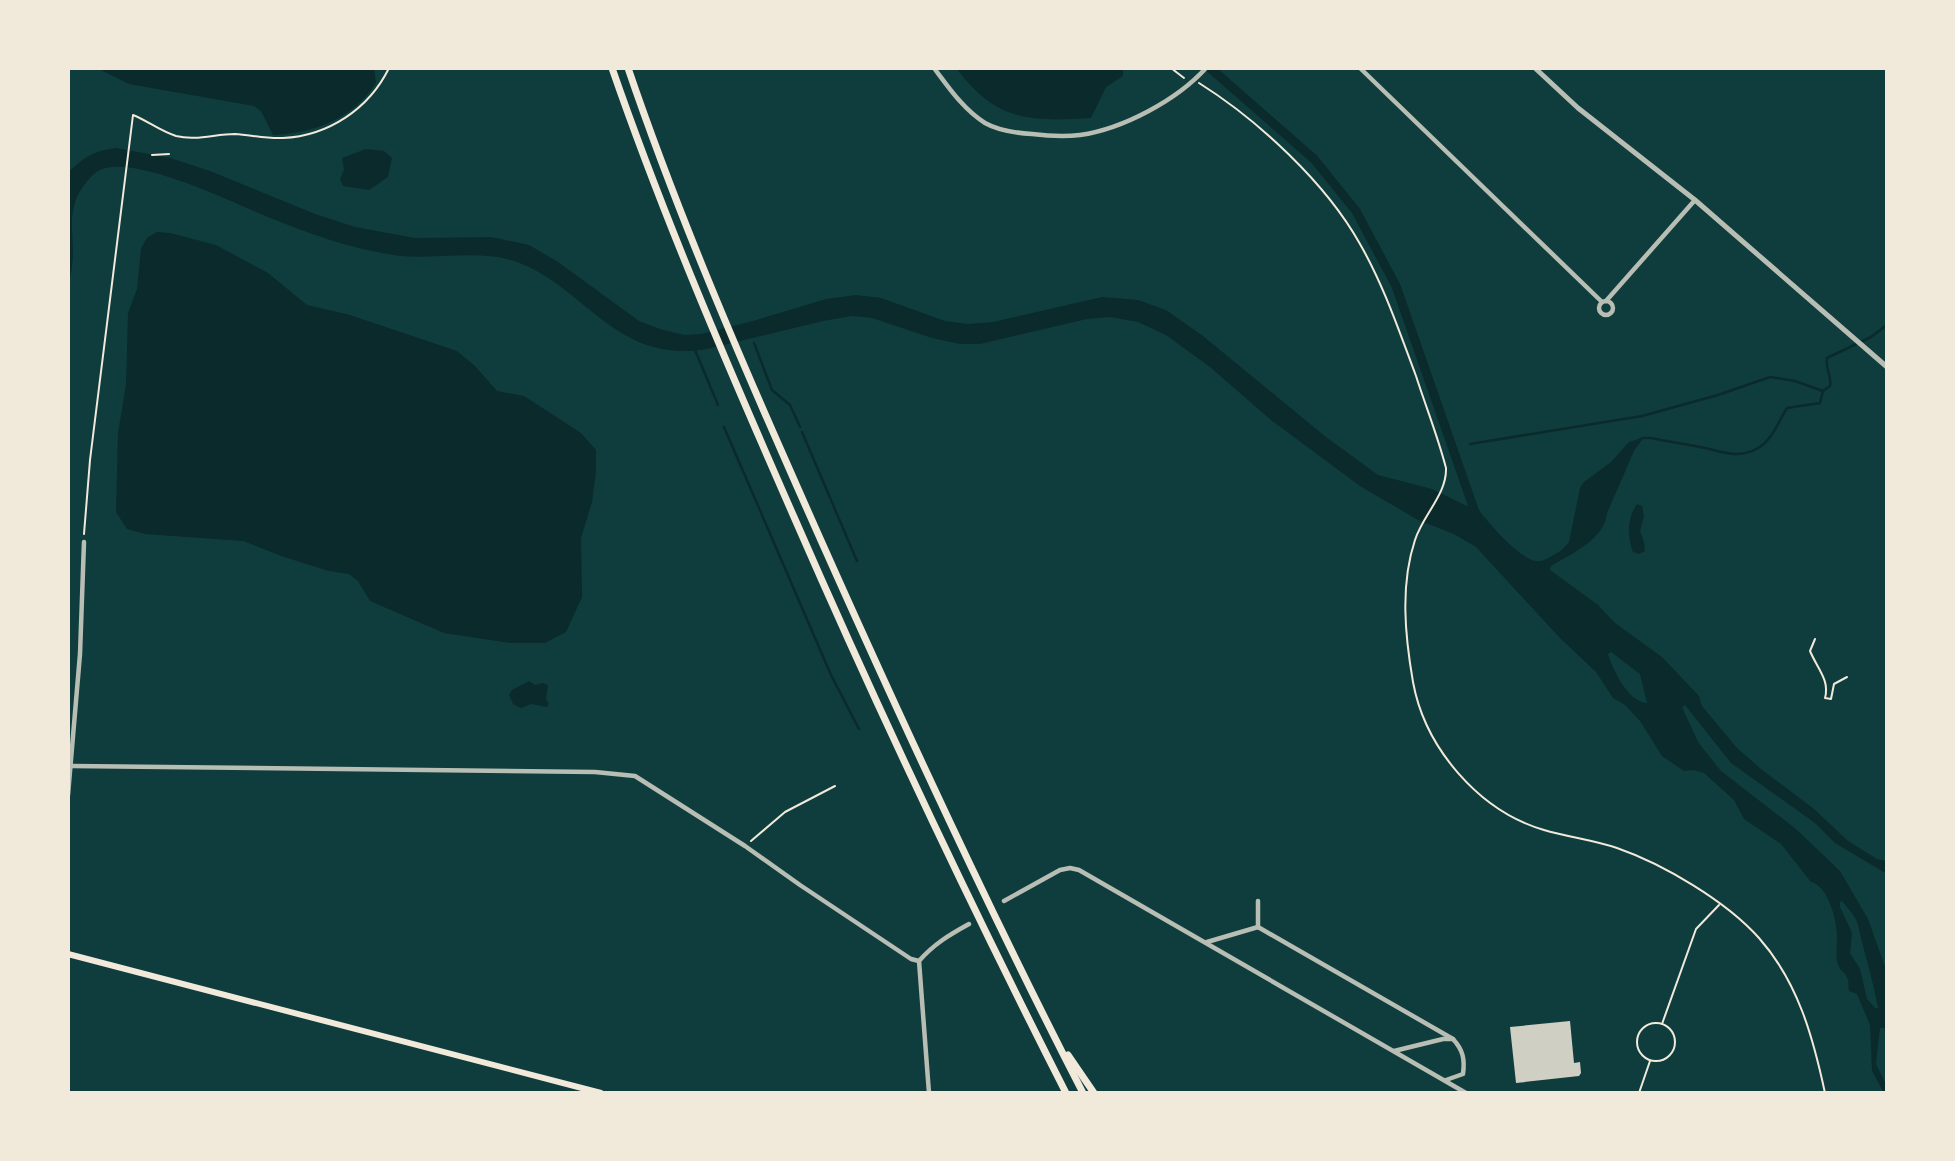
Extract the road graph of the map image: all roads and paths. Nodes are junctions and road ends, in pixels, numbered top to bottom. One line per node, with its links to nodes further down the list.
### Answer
1 (389, 68): 14 (path)
2 (612, 68): 37 (highway)
3 (628, 68): 30 (highway)
4 (934, 68): 9 (street)
5 (1171, 68): 9 (path)
6 (1206, 68): 9 (street)
7 (1360, 68): 12 (street)
8 (1535, 68): 12 (street)
9 (1194, 81): 23 (path)
10 (169, 153): 11 (path)
11 (152, 155)
12 (1695, 201): 13 (street)
13 (1887, 367)
14 (84, 542): 17 (street)
15 (1815, 639): 16 (path)
16 (1847, 677)
17 (72, 766): 19 (street); 20 (street)
18 (835, 786): 20 (path)
19 (68, 795)
20 (745, 846): 28 (street)
21 (1004, 901): 26 (street)
22 (1258, 901): 25 (street)
23 (1719, 904): 29 (path); 42 (path)
24 (969, 924): 28 (street)
25 (1258, 927): 26 (street); 31 (street)
26 (1207, 942): 32 (street)
27 (68, 954): 35 (main road)
28 (919, 961): 36 (street)
29 (1662, 1024): 33 (path); 33 (path)
30 (1051, 1031): 38 (highway); 39 (highway)
31 (1453, 1039): 32 (street); 34 (street)
32 (1394, 1051): 34 (street)
33 (1651, 1060): 41 (path)
34 (1445, 1080): 40 (street)
35 (601, 1093)
36 (929, 1093)
37 (1066, 1093)
38 (1083, 1093)
39 (1094, 1093)
40 (1466, 1093)
41 (1639, 1093)
42 (1825, 1093)

